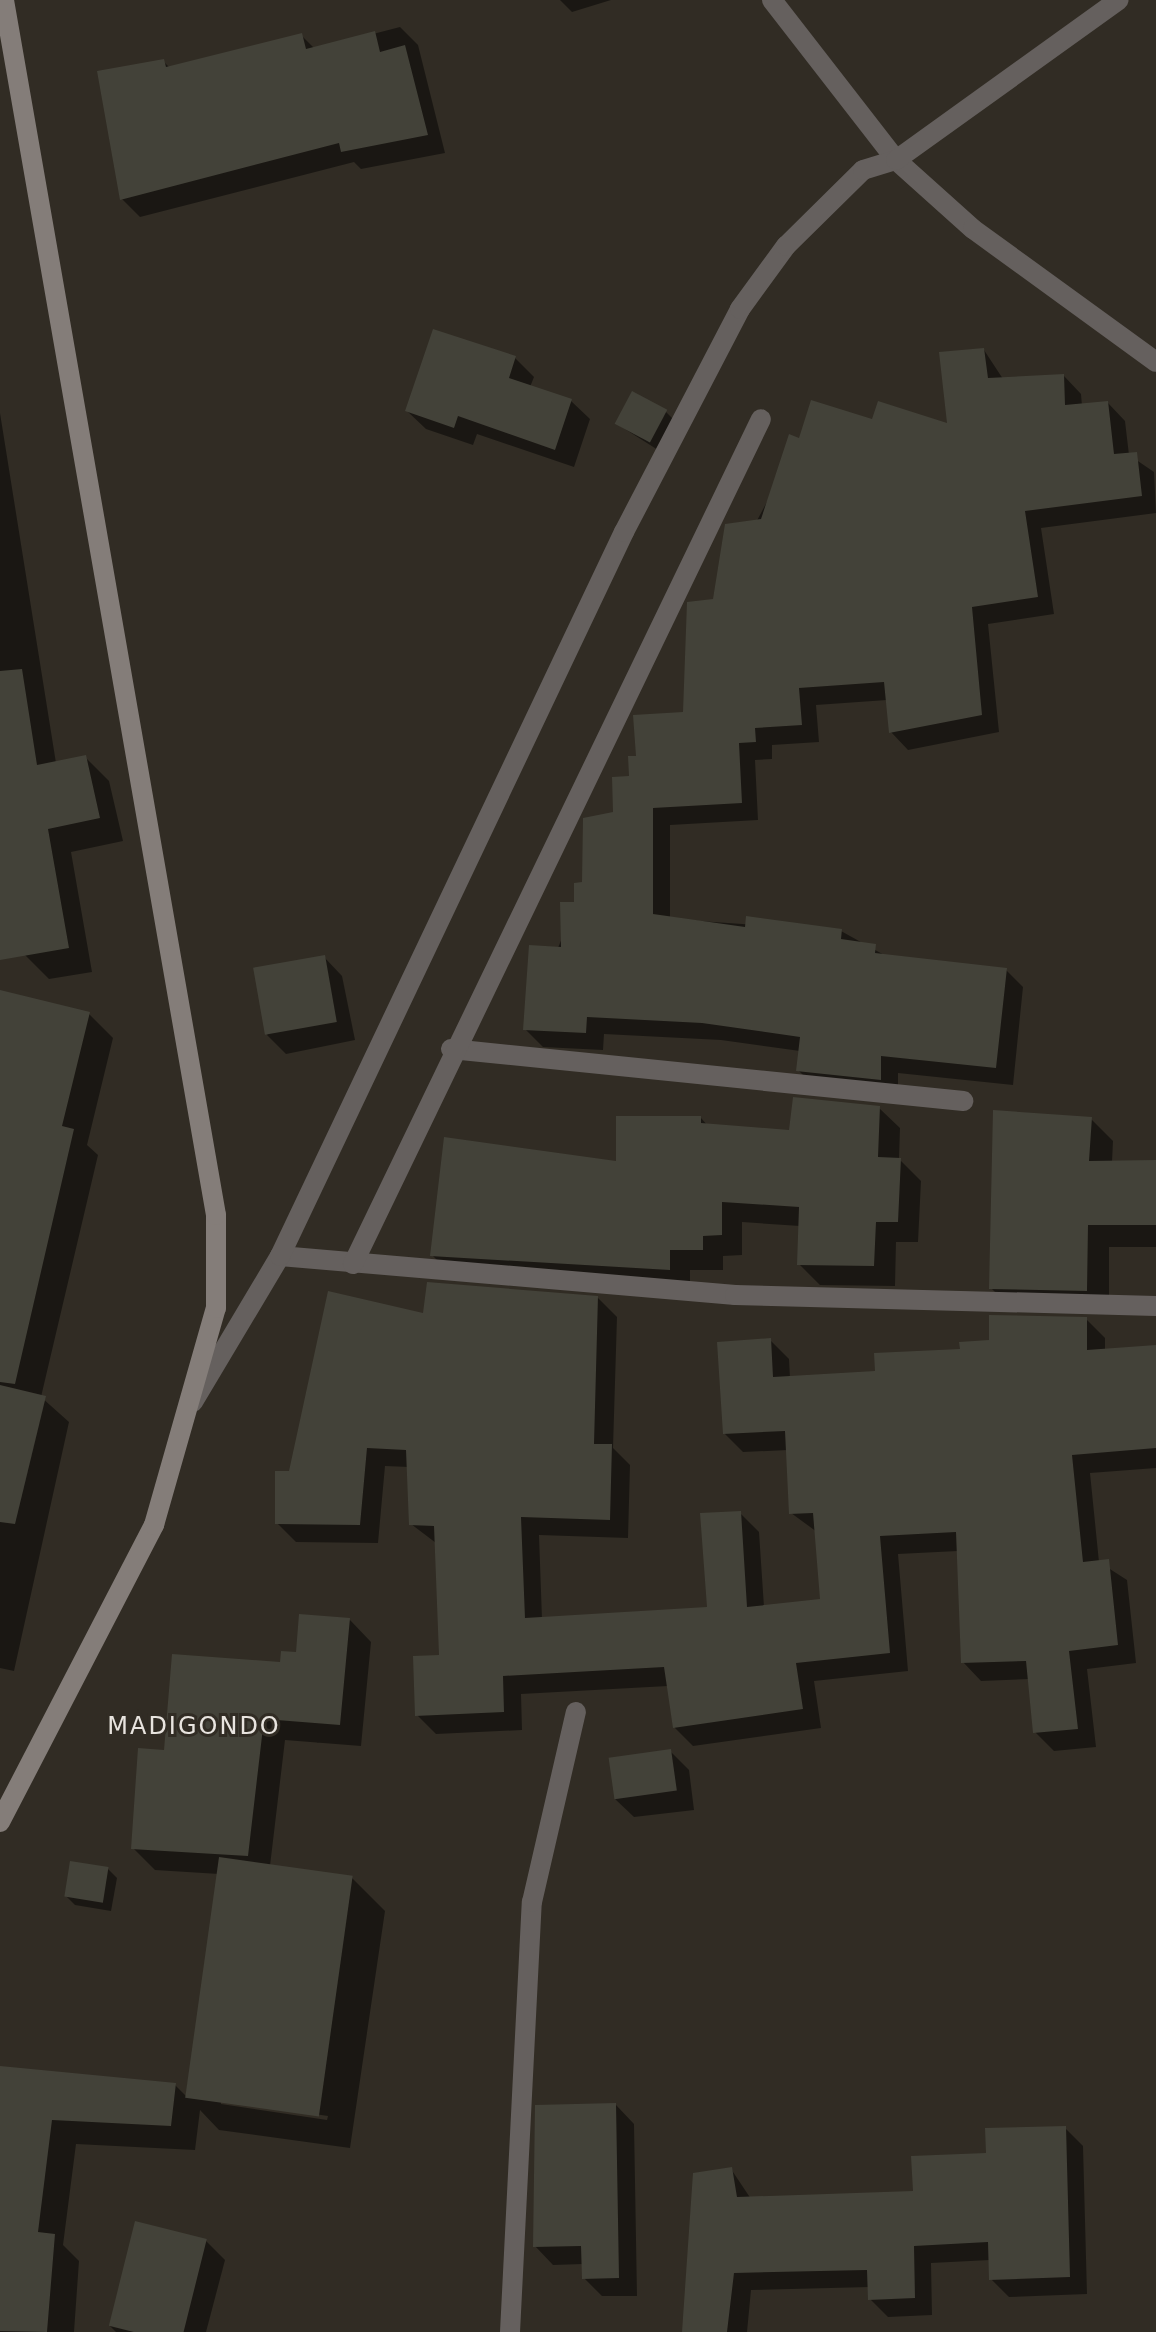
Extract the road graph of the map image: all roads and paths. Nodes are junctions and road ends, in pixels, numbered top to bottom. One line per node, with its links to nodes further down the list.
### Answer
1 (4, 0): 4 (main road)
2 (772, 0): 5 (street)
3 (1119, 0): 5 (street)
4 (3, 22): 13 (main road)
5 (896, 160): 6 (street); 10 (street)
6 (1156, 362)
7 (761, 419): 8 (street)
8 (451, 1049): 9 (street); 11 (street)
9 (963, 1101)
10 (280, 1256): 11 (street); 13 (street)
11 (353, 1264): 12 (street)
12 (1156, 1306)
13 (193, 1402): 15 (main road)
14 (576, 1712): 16 (street)
15 (0, 1822)
16 (510, 2332)

